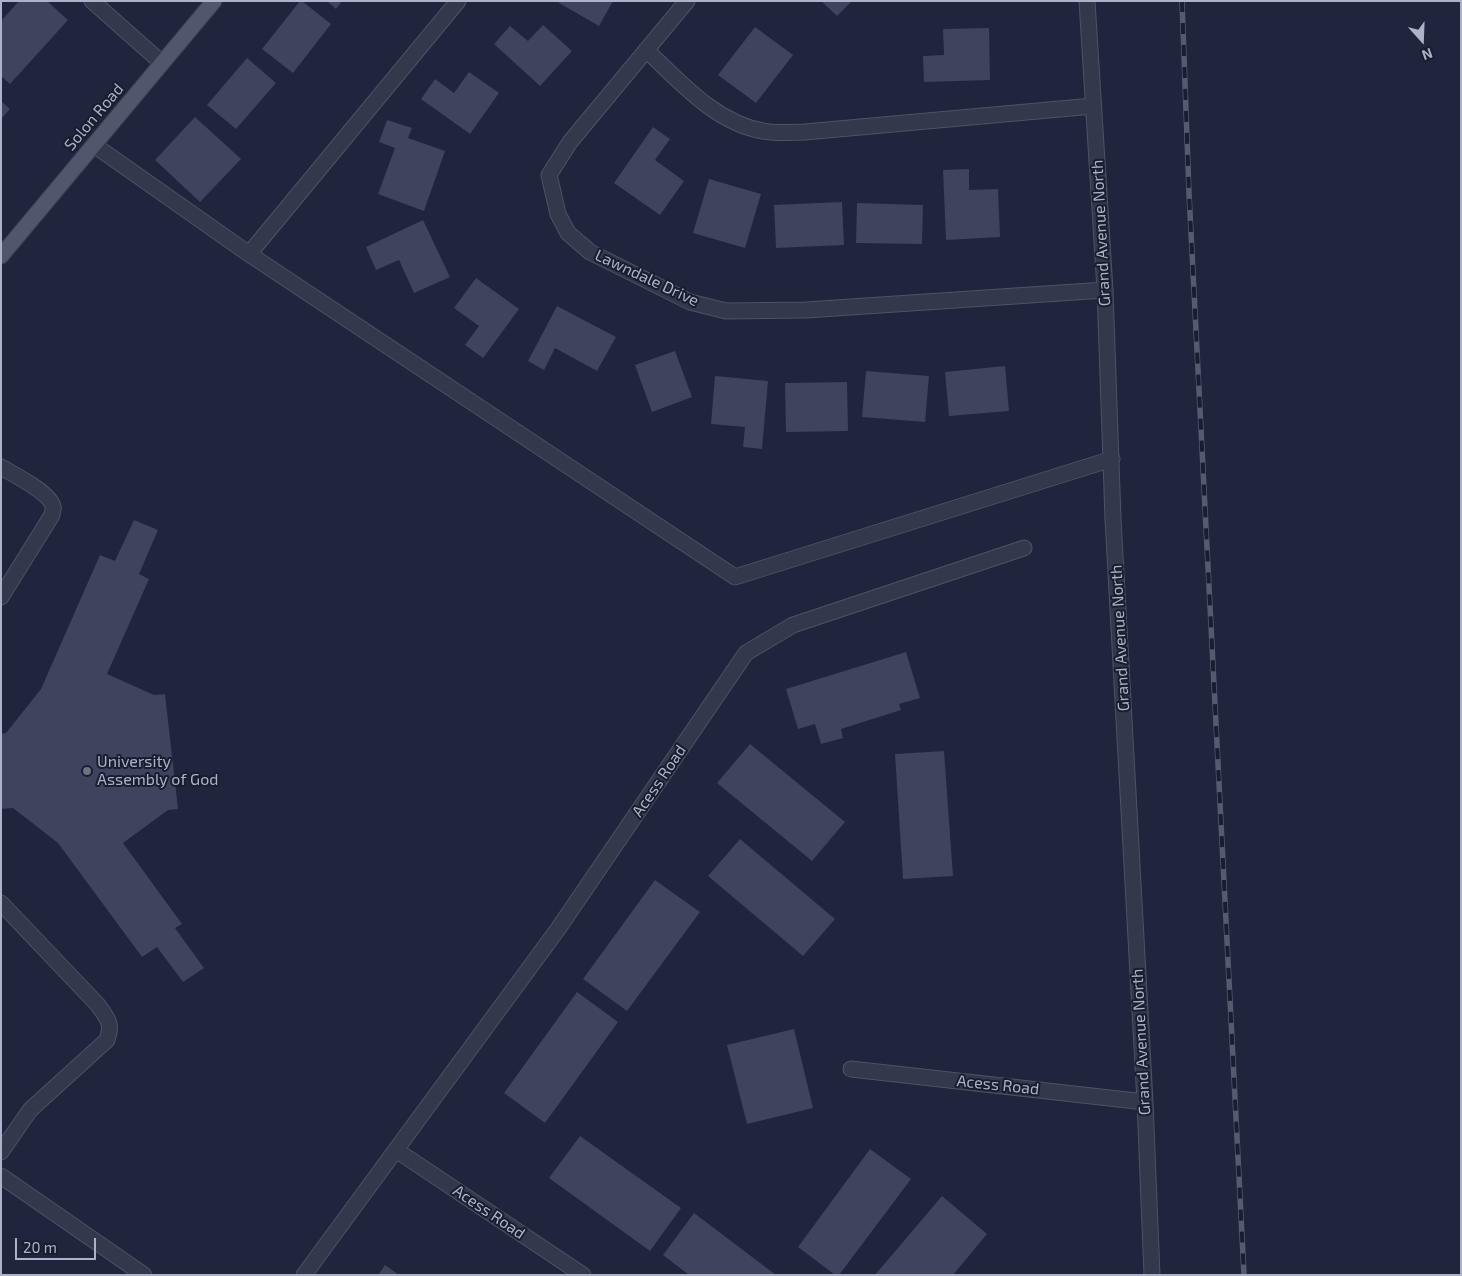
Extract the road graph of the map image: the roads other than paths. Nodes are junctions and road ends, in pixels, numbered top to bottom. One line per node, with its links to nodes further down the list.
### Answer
1 (92, 1): 7 (street)
2 (214, 1): 7 (main road, Solon Road)
3 (458, 1): 10 (street)
4 (686, 1): 6 (street, Lawndale Drive)
5 (1087, 1): 8 (street, Grand Avenue North)
6 (646, 50): 8 (street); 12 (street, Lawndale Drive)
7 (162, 63): 9 (main road, Solon Road)
8 (1094, 106): 12 (street, Grand Avenue North)
9 (94, 145): 10 (street); 11 (main road, Solon Road)
10 (249, 254): 13 (street)
11 (1, 256)
12 (1105, 290): 13 (street, Grand Avenue North)
13 (1112, 459): 19 (street, Grand Avenue North)
14 (1, 467): 16 (street)
15 (1024, 548): 20 (street, Acess Road)
16 (1, 598)
17 (1, 903): 21 (street)
18 (851, 1069): 19 (street, Acess Road)
19 (1145, 1102): 26 (street, Grand Avenue North)
20 (396, 1150): 24 (street, Acess Road); 25 (street, Acess Road)
21 (1, 1152)
22 (1, 1176): 23 (street)
23 (144, 1275)
24 (304, 1275)
25 (583, 1275)
26 (1152, 1275)

